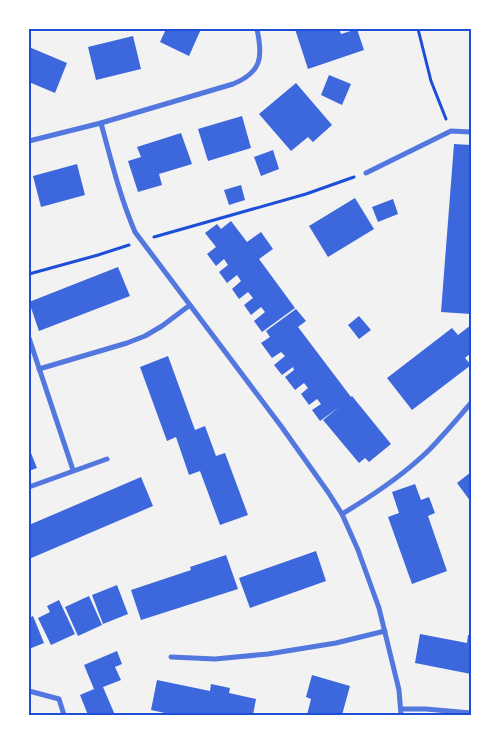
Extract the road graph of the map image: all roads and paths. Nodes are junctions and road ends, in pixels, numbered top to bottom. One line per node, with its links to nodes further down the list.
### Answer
1 (257, 29): 3 (street)
2 (418, 29): 4 (path)
3 (101, 123): 6 (street); 8 (street)
4 (451, 131): 5 (street); 7 (street)
5 (471, 132)
6 (29, 141)
7 (366, 173): 8 (path)
8 (142, 240): 9 (path); 10 (street)
9 (29, 274)
10 (190, 305): 12 (street); 17 (street)
11 (29, 338): 12 (street)
12 (39, 369): 15 (street)
13 (471, 403): 17 (street)
14 (107, 458): 15 (street)
15 (73, 470): 16 (street)
16 (29, 487)
17 (342, 514): 18 (street)
18 (385, 631): 19 (street); 21 (street)
19 (171, 657)
20 (29, 691): 23 (street)
21 (401, 712): 22 (street)
22 (471, 713)
23 (64, 715)

